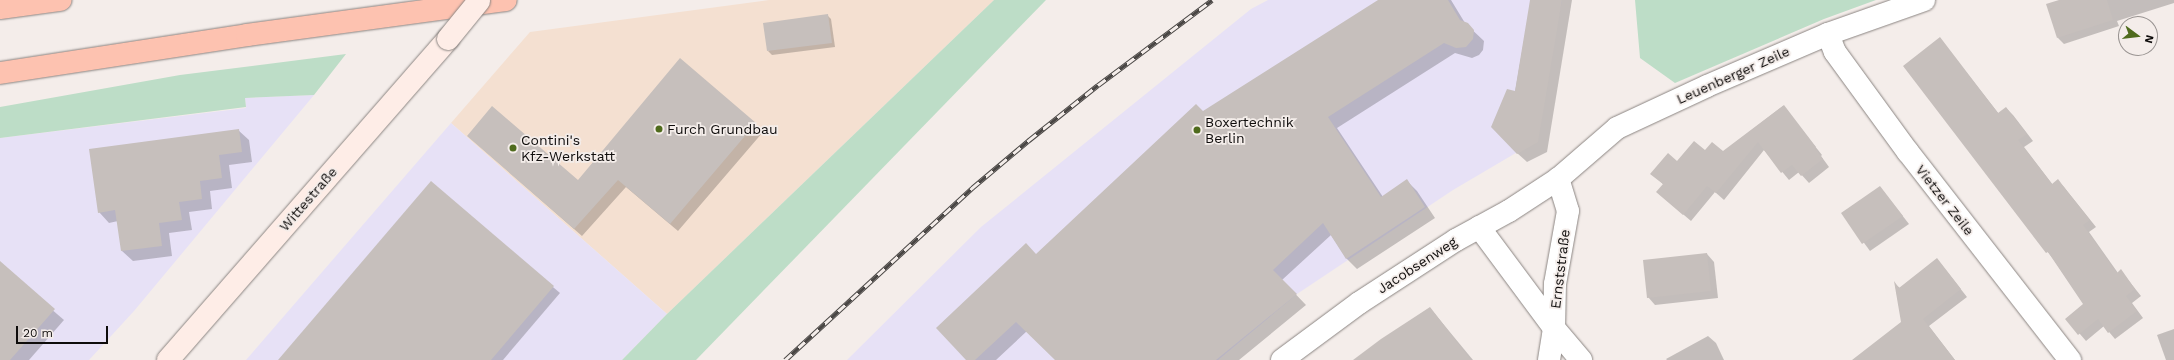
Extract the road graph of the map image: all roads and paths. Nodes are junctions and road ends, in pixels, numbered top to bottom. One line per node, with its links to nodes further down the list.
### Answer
1 (60, 0): 5 (highway)
2 (480, 0): 11 (main road, Wittestraße, bridge)
3 (506, 0): 7 (highway)
4 (1924, 0): 6 (street, Leuenberger Zeile)
5 (0, 8)
6 (1828, 34): 8 (street, Leuenberger Zeile); 15 (street, Vietzer Zeile)
7 (0, 73)
8 (1558, 179): 9 (street, Jacobsenweg); 10 (street, Ernststraße)
9 (1479, 227): 10 (street); 12 (street, Jacobsenweg)
10 (1554, 328): 13 (street, Ernststraße); 14 (street)
11 (168, 360)
12 (1282, 360)
13 (1549, 360)
14 (1581, 360)
15 (2070, 360)

